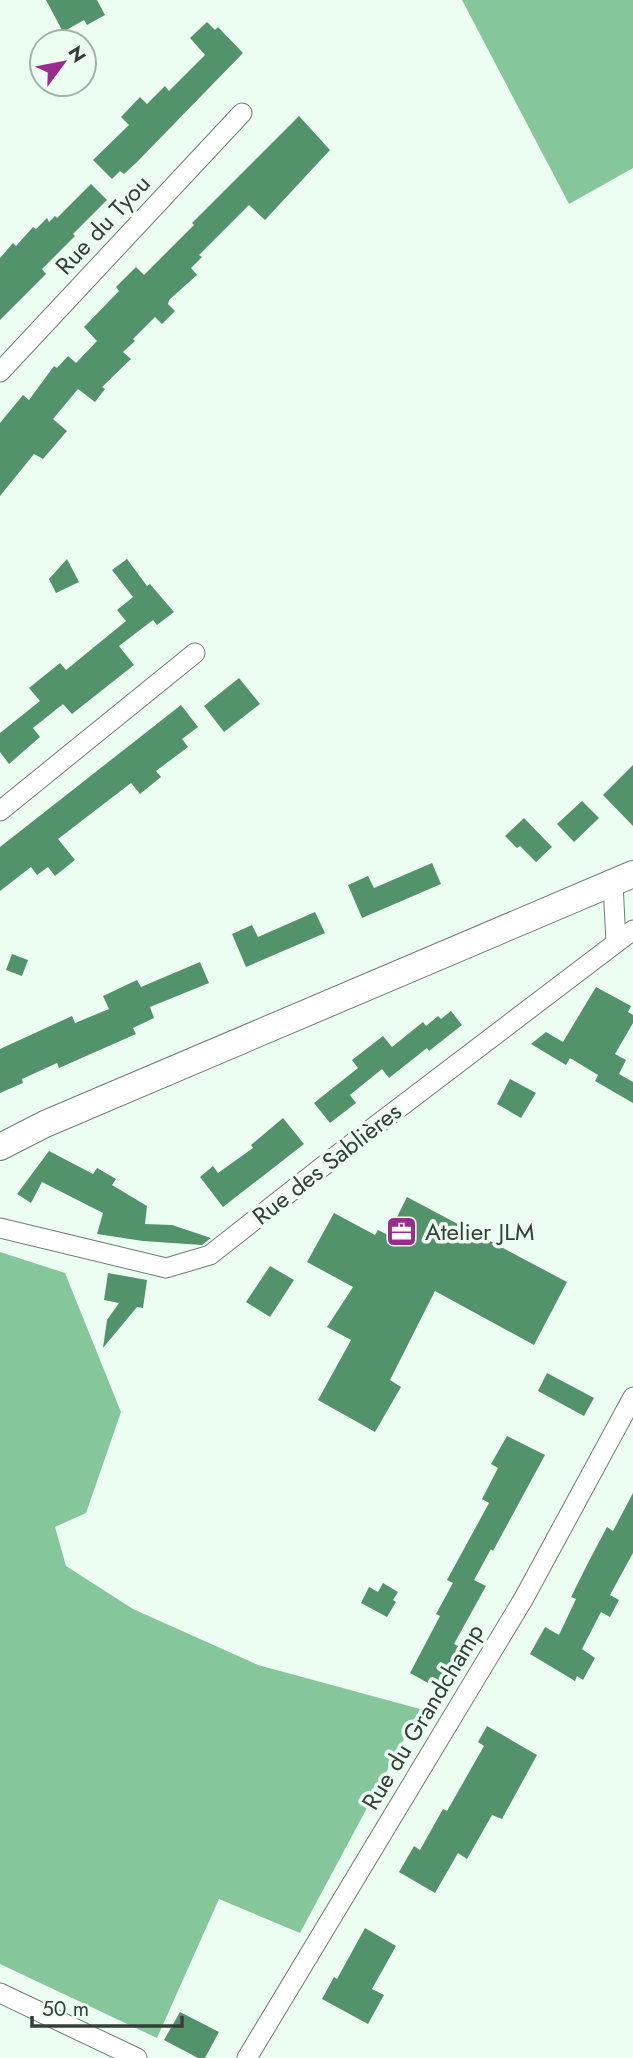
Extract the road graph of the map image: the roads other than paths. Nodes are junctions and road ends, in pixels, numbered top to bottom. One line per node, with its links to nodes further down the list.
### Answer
1 (242, 113): 2 (street, Rue du Tyou)
2 (0, 372)
3 (195, 653): 4 (street)
4 (0, 811)
5 (623, 878): 7 (street); 8 (main road)
6 (633, 930): 7 (street, Rue des Sablières)
7 (616, 943): 9 (street, Rue des Sablières)
8 (0, 1147)
9 (0, 1228)
10 (633, 1397): 13 (street, Rue du Grandchamp)
11 (0, 1993): 12 (street)
12 (137, 2058)
13 (247, 2058)

